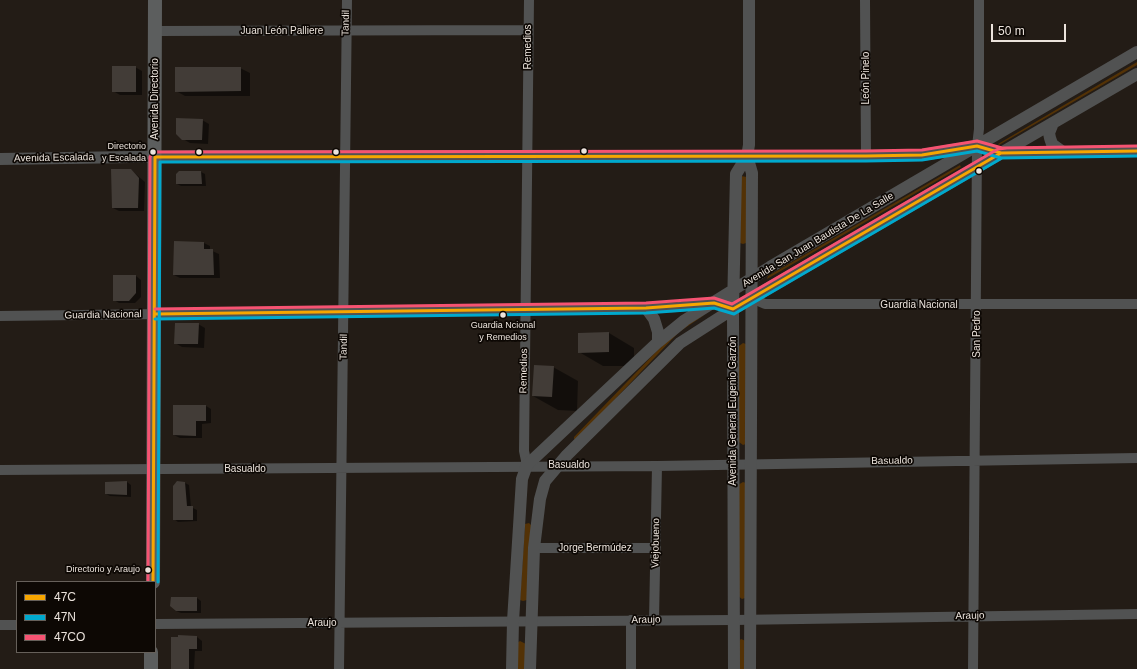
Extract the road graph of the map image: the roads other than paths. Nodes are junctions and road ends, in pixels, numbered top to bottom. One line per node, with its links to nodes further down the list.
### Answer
1 (155, 0): 8 (main road, Avenida Directorio)
2 (347, 0): 9 (street, Tandil)
3 (528, 0): 7 (street, Remedios)
4 (749, 0): 17 (street, Avenida General Eugenio Garzón)
5 (865, 0): 18 (street, León Pinelo)
6 (979, 0): 13 (street, San Pedro)
7 (528, 30): 9 (street, Juan León Palliere); 21 (street, Remedios)
8 (155, 31): 9 (street, Juan León Palliere); 19 (main road, Avenida Directorio)
9 (346, 31): 20 (street, Tandil)
10 (1137, 52): 13 (street, Avenida San Juan Bautista De La Salle)
11 (1137, 74): 12 (street, Avenida San Juan Bautista De La Salle)
12 (1053, 123): 15 (street); 16 (street, Avenida San Juan Bautista De La Salle)
13 (978, 146): 16 (street, Avenida Escalada); 18 (street, Avenida Escalada); 23 (street, San Pedro); 24 (street, Avenida San Juan Bautista De La Salle)
14 (1137, 151): 15 (street, Avenida Escalada)
15 (1063, 152): 16 (street, Avenida Escalada)
16 (1001, 154): 23 (street, Avenida San Juan Bautista De La Salle)
17 (747, 156): 18 (street, Avenida Escalada); 21 (street, Avenida Escalada); 24 (street, Avenida General Eugenio Garzón); 25 (street, Avenida General Eugenio Garzón)
18 (866, 156)
19 (155, 157): 20 (street, Avenida Escalada); 22 (street, Avenida Escalada); 34 (main road, Avenida Directorio)
20 (346, 157): 21 (street, Avenida Escalada); 33 (street, Tandil)
21 (528, 157): 32 (street, Remedios)
22 (0, 159)
23 (978, 167): 26 (street, Avenida San Juan Bautista De La Salle); 29 (street, San Pedro)
24 (752, 279): 25 (street, Avenida San Juan Bautista De La Salle); 26 (street, Avenida General Eugenio Garzón)
25 (734, 290): 27 (street, Avenida San Juan Bautista De La Salle); 31 (street, Avenida General Eugenio Garzón)
26 (751, 298): 29 (street, Guardia Nacional); 31 (street, Avenida San Juan Bautista De La Salle); 39 (street, Avenida General Eugenio Garzón)
27 (714, 302): 30 (street, Guardia Nacional); 31 (street, Guardia Nacional); 36 (street, Avenida San Juan Bautista De La Salle)
28 (1137, 304): 29 (street, Guardia Nacional)
29 (977, 305): 38 (street, San Pedro)
30 (646, 308): 32 (street, Guardia Nacional); 36 (street)
31 (733, 309): 40 (street, Avenida General Eugenio Garzón); 42 (street, Avenida San Juan Bautista De La Salle)
32 (525, 310): 33 (street, Guardia Nacional); 41 (street, Remedios)
33 (344, 311): 34 (street, Guardia Nacional); 44 (street, Tandil)
34 (155, 314): 35 (street, Guardia Nacional); 45 (main road, Avenida Directorio)
35 (0, 316)
36 (658, 342): 41 (street, Avenida San Juan Bautista De La Salle)
37 (1137, 458): 38 (street, Basualdo)
38 (976, 460): 39 (street, Basualdo); 51 (street, San Pedro)
39 (751, 463): 40 (street, Basualdo); 52 (street, Avenida General Eugenio Garzón)
40 (734, 464): 43 (street, Basualdo); 56 (street, Avenida General Eugenio Garzón)
41 (527, 465): 42 (street, Basualdo); 44 (street, Basualdo); 57 (street, Remedios)
42 (558, 465): 43 (street, Basualdo); 47 (street)
43 (658, 466): 48 (street, Viejobueno)
44 (342, 468): 45 (street, Basualdo); 58 (street, Tandil)
45 (153, 469): 46 (street, Basualdo); 49 (main road, Avenida Directorio)
46 (0, 470)
47 (534, 548): 48 (street, Jorge Bermúdez); 53 (street)
48 (656, 548): 55 (street, Viejobueno)
49 (153, 581)
50 (1137, 614): 51 (street, Araujo)
51 (973, 616): 52 (street, Araujo); 70 (street, San Pedro)
52 (750, 619): 56 (street, Araujo); 69 (street, Avenida General Eugenio Garzón)
53 (531, 620): 54 (street, Araujo); 57 (street, Araujo); 66 (street)
54 (631, 620): 55 (street, Araujo); 67 (street)
55 (654, 620): 56 (street, Araujo)
56 (734, 620): 68 (street, Avenida General Eugenio Garzón)
57 (513, 621): 58 (street, Araujo); 65 (street, Remedios)
58 (340, 623): 59 (street, Araujo); 64 (street, Tandil)
59 (156, 624)
60 (0, 625): 61 (street)
61 (16, 625)
62 (152, 653): 63 (main road)
63 (151, 669)
64 (339, 669)
65 (512, 669)
66 (530, 669)
67 (631, 669)
68 (734, 669)
69 (750, 669)
70 (973, 669)

